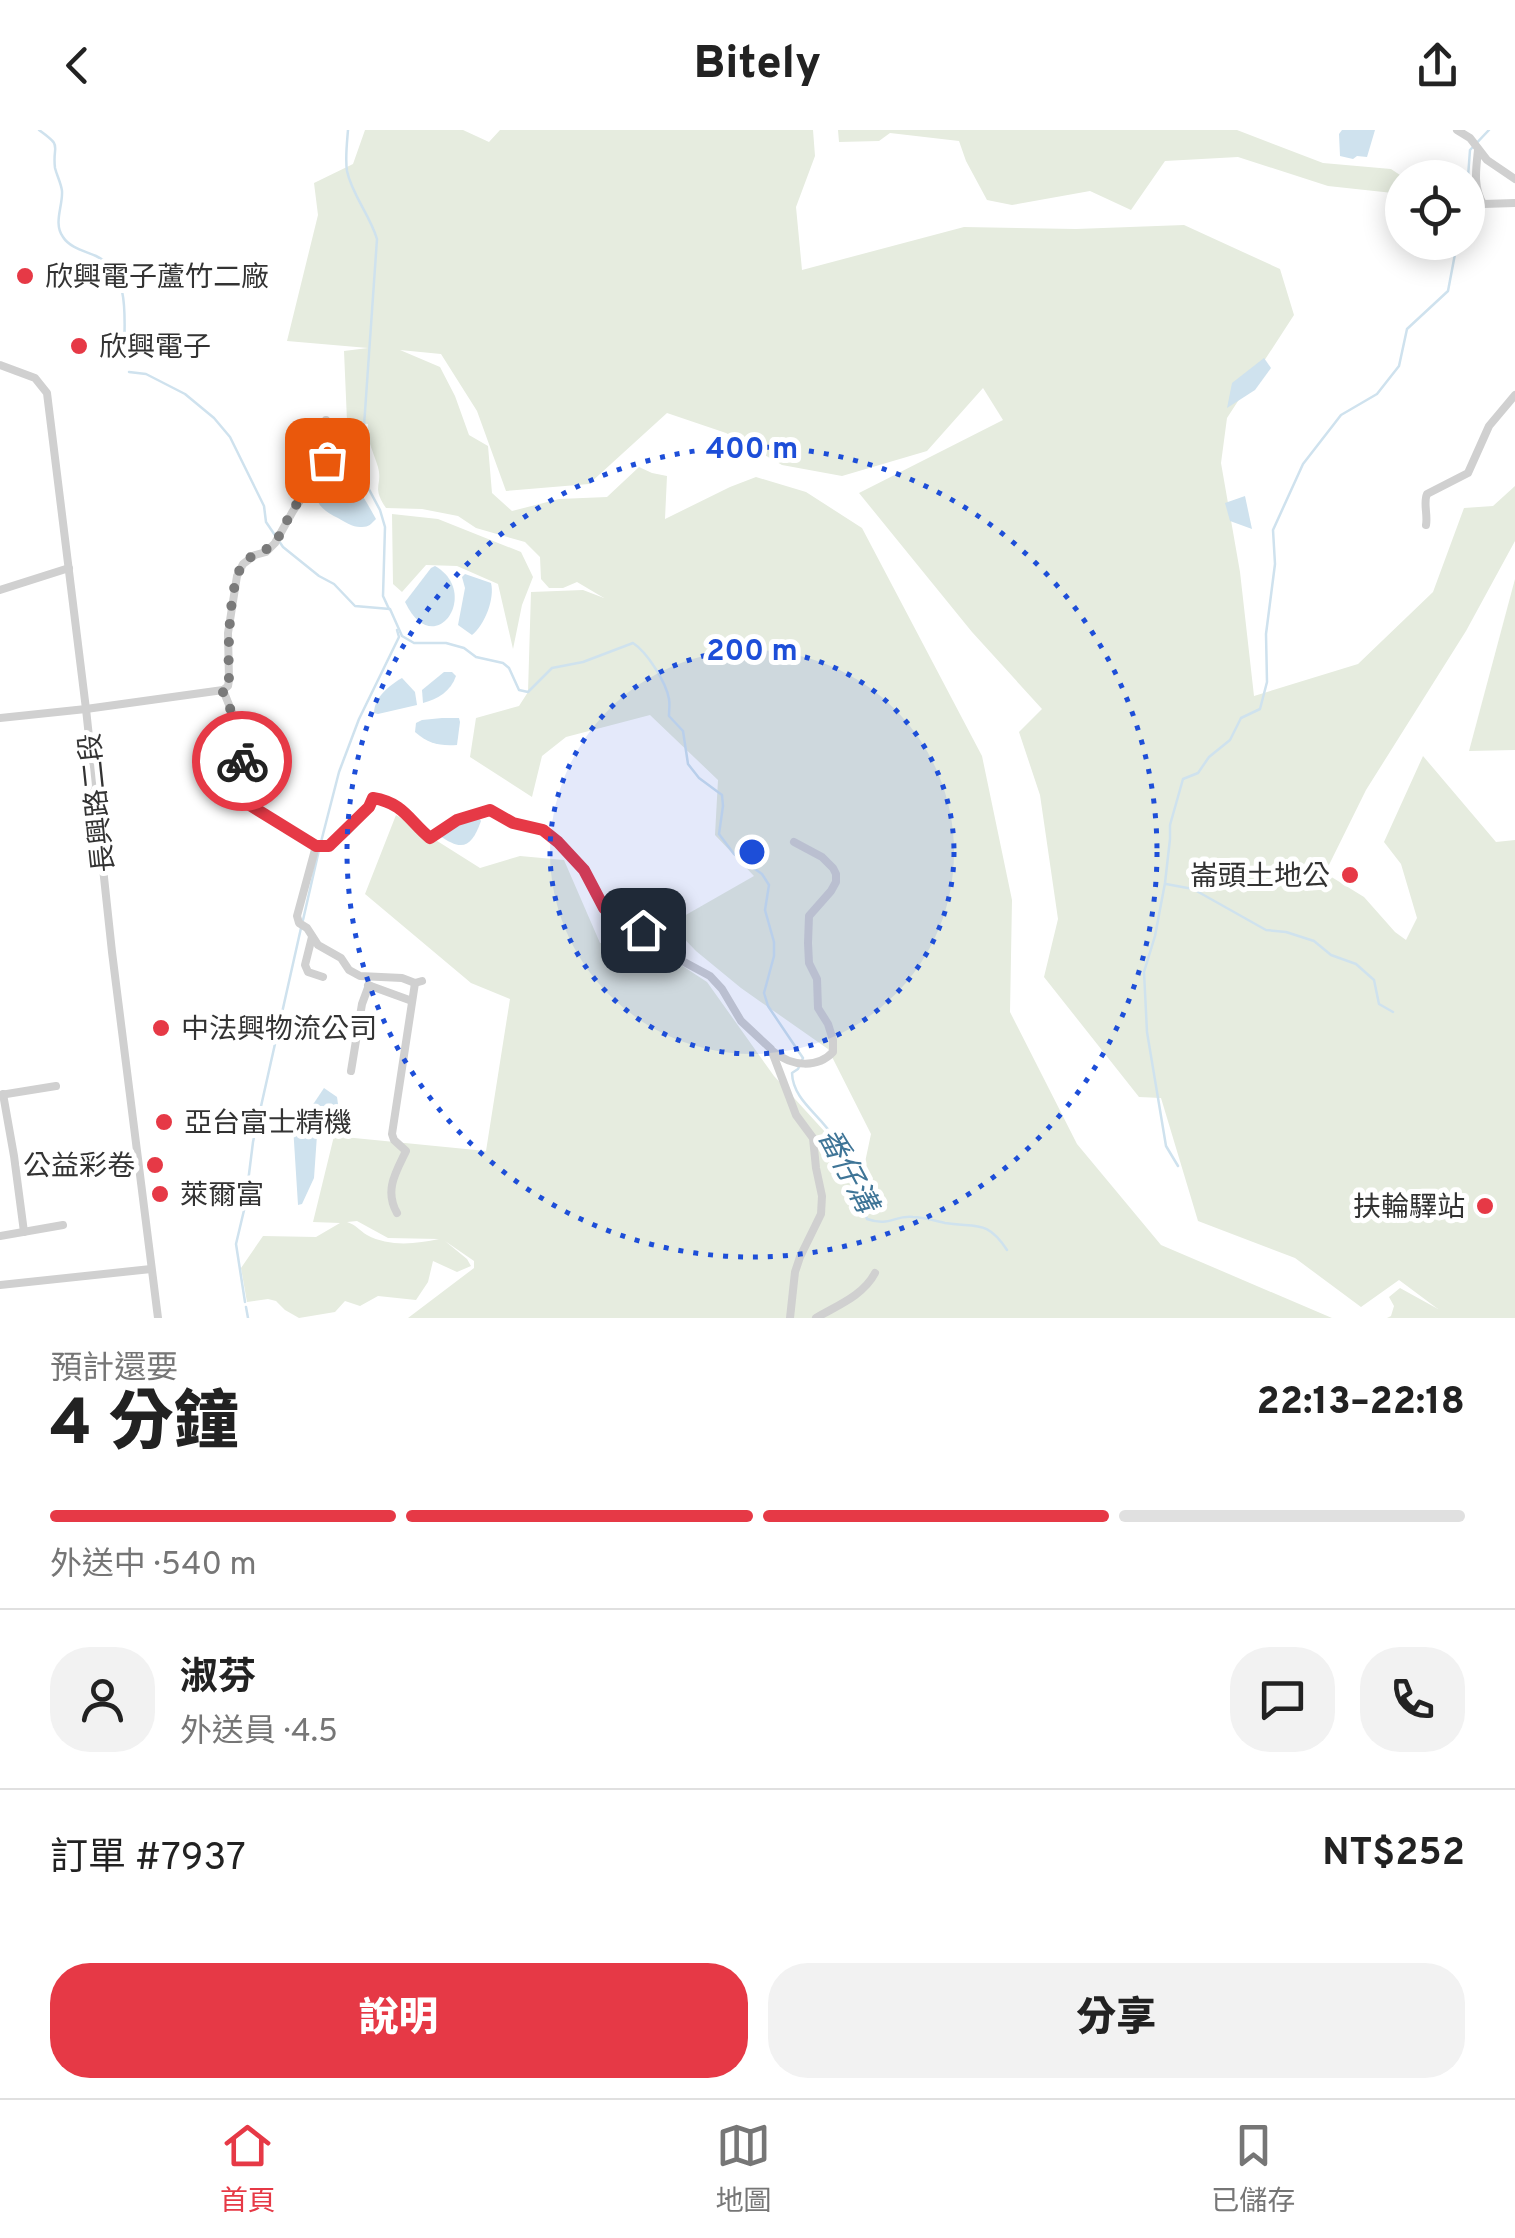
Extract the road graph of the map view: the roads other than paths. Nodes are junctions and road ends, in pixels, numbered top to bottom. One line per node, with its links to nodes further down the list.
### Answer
1 (1457, 130): 2 (street)
2 (1475, 146): 3 (street); 4 (street)
3 (1515, 179)
4 (1515, 203)
5 (0, 365): 9 (street, 長興路二段)
6 (1515, 395): 8 (street)
7 (326, 420): 11 (street)
8 (1426, 525)
9 (68, 568): 10 (street); 12 (street, 長興路二段)
10 (0, 590)
11 (222, 690): 12 (street); 15 (street)
12 (86, 709): 13 (street); 28 (street, 長興路二段)
13 (0, 718)
14 (794, 842): 20 (street)
15 (316, 846): 16 (street); 20 (street)
16 (312, 937): 17 (street); 18 (street)
17 (324, 977)
18 (366, 981): 19 (street); 19 (street); 21 (street)
19 (412, 1001): 24 (street)
20 (771, 1049): 32 (street)
21 (350, 1071)
22 (56, 1086): 23 (street)
23 (1, 1095): 26 (street)
24 (397, 1212)
25 (63, 1225): 26 (street)
26 (24, 1232): 27 (street)
27 (0, 1236)
28 (151, 1269): 30 (street); 31 (street, 長興路二段)
29 (875, 1274): 33 (street)
30 (0, 1285)
31 (158, 1318)
32 (790, 1318)
33 (816, 1318)

